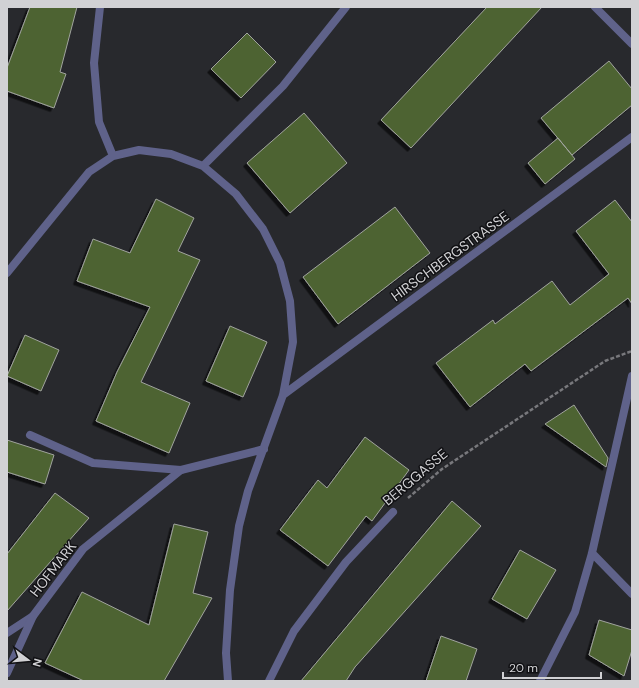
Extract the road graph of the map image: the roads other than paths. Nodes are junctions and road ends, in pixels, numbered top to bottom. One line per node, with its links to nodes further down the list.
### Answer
1 (100, 7): 6 (street)
2 (346, 7): 7 (street)
3 (595, 7): 4 (street)
4 (632, 44)
5 (632, 137): 10 (street, HIRSCHBERGSTRASSE)
6 (112, 156): 7 (street); 8 (street)
7 (203, 166): 10 (street)
8 (7, 273)
9 (632, 376): 15 (street)
10 (283, 395): 12 (street)
11 (30, 435): 13 (street)
12 (264, 449): 13 (street); 20 (street)
13 (181, 470): 17 (street, HOFMARK)
14 (392, 512): 21 (street, BERGGASSE)
15 (592, 553): 16 (street); 22 (street)
16 (632, 594)
17 (34, 616): 18 (street); 19 (street, HOFMARK)
18 (7, 633)
19 (7, 673)
20 (228, 681)
21 (268, 681)
22 (540, 681)

